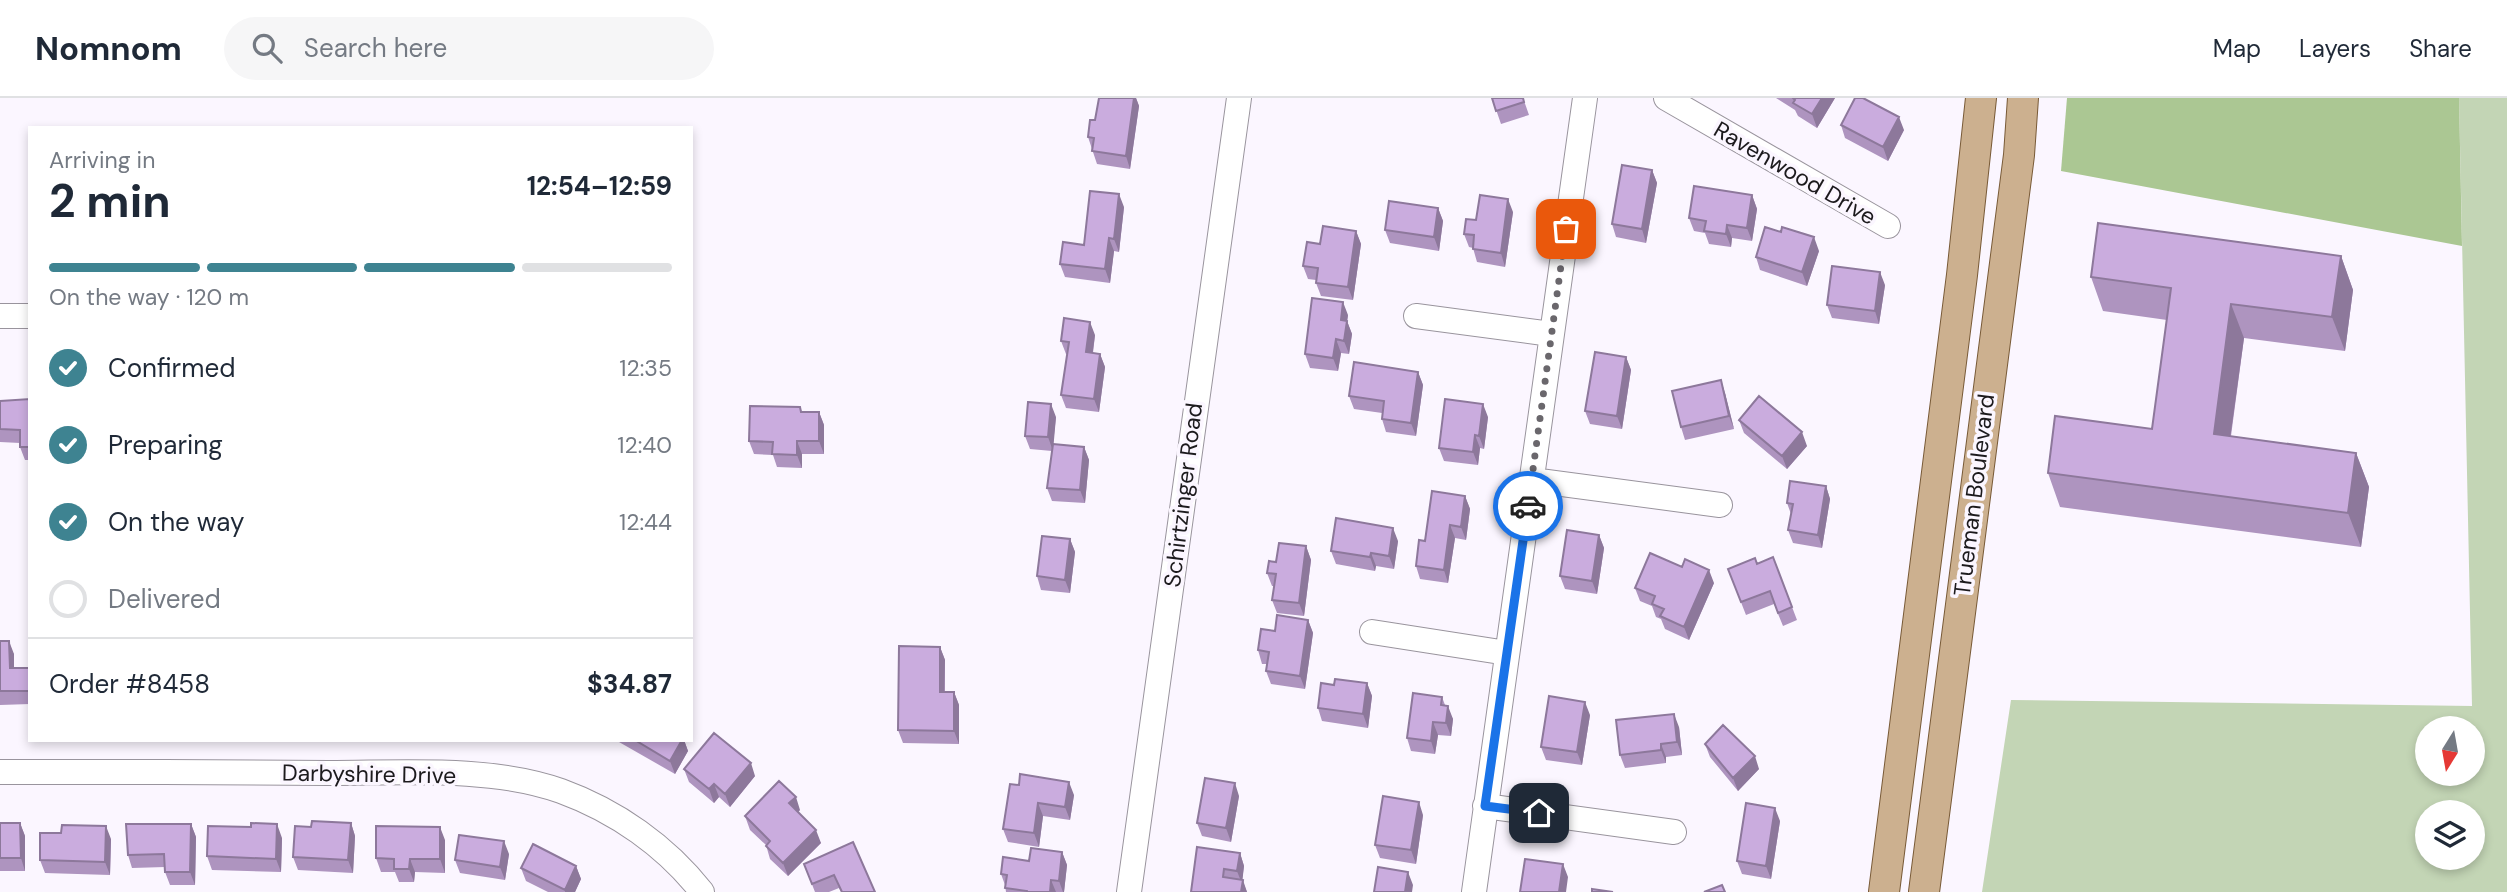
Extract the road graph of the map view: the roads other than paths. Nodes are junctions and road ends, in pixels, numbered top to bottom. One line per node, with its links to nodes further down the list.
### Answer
1 (1238, 98): 19 (street, Schirtzinger Road)
2 (1585, 98): 10 (street)
3 (1666, 98): 6 (street, Ravenwood Drive)
4 (1981, 98): 21 (main road, Trueman Boulevard)
5 (2023, 98): 22 (main road, Trueman Boulevard)
6 (1888, 226)
7 (0, 316): 8 (street)
8 (28, 316)
9 (1416, 316): 10 (street)
10 (1551, 334): 11 (street)
11 (1532, 480): 12 (street); 14 (street)
12 (1720, 505)
13 (1372, 632): 14 (street)
14 (1507, 653): 16 (street)
15 (0, 772): 18 (street, Darbyshire Drive)
16 (1485, 806): 17 (street); 20 (street)
17 (1674, 832)
18 (702, 892)
19 (1129, 892)
20 (1474, 892)
21 (1884, 892)
22 (1924, 892)

